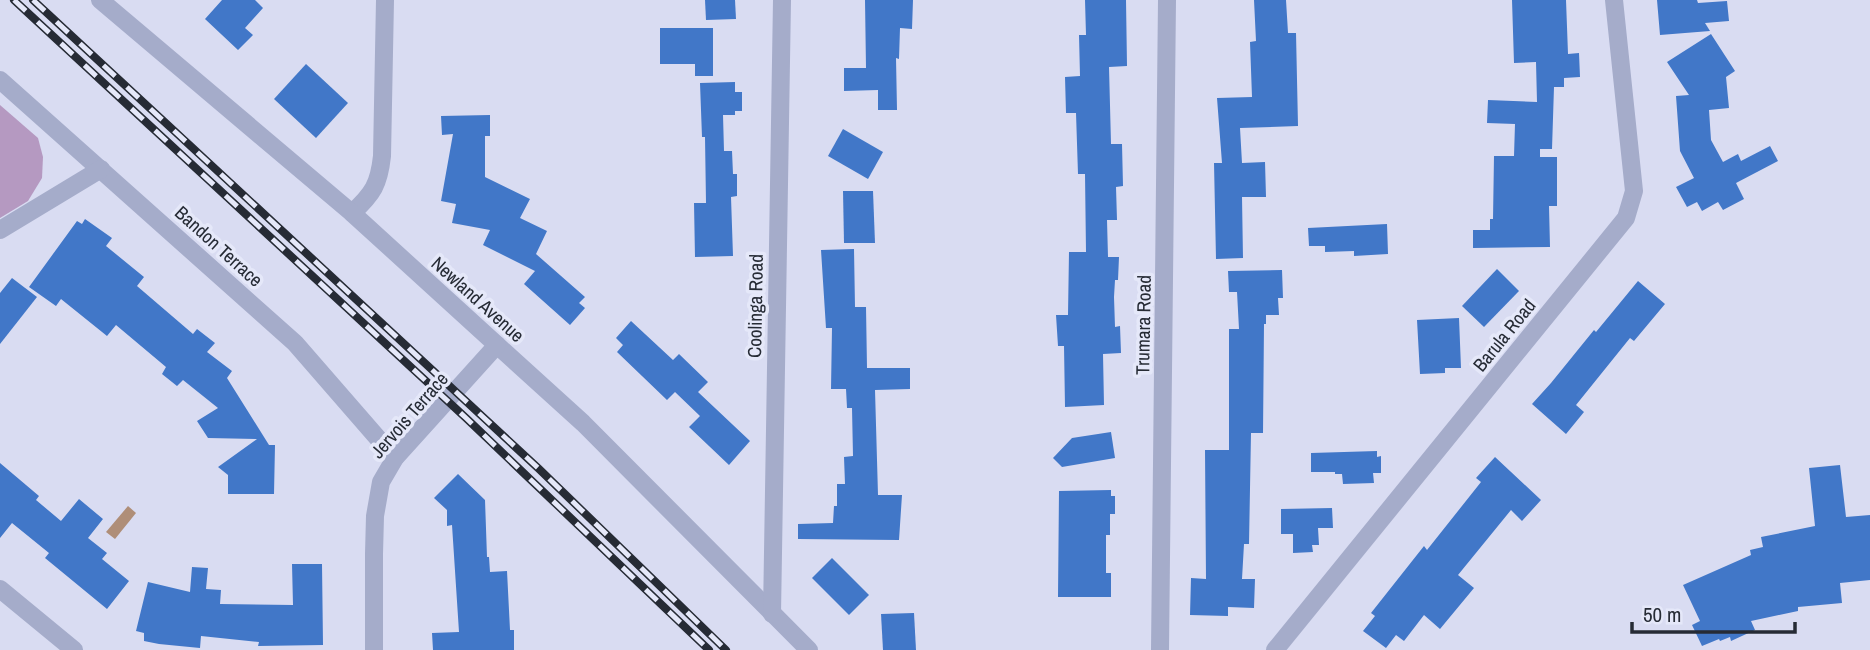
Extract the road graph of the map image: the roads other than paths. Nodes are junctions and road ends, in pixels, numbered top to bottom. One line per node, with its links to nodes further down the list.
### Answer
1 (100, 0): 8 (street, Newland Avenue)
2 (384, 0): 8 (street)
3 (782, 0): 13 (street, Coolinga Road)
4 (1167, 0): 17 (street, Trumara Road)
5 (1614, 0): 18 (street, Barula Road)
6 (0, 80): 7 (street, Bandon Terrace)
7 (101, 169): 9 (street); 11 (street, Bandon Terrace)
8 (352, 213): 10 (street, Newland Avenue)
9 (0, 230)
10 (497, 345): 11 (street, Jervois Terrace); 13 (street, Newland Avenue)
11 (395, 458): 15 (street, Jervois Terrace)
12 (0, 589): 14 (street)
13 (772, 614): 16 (street, Newland Avenue)
14 (74, 650)
15 (374, 650)
16 (810, 650)
17 (1160, 650)
18 (1275, 650)

